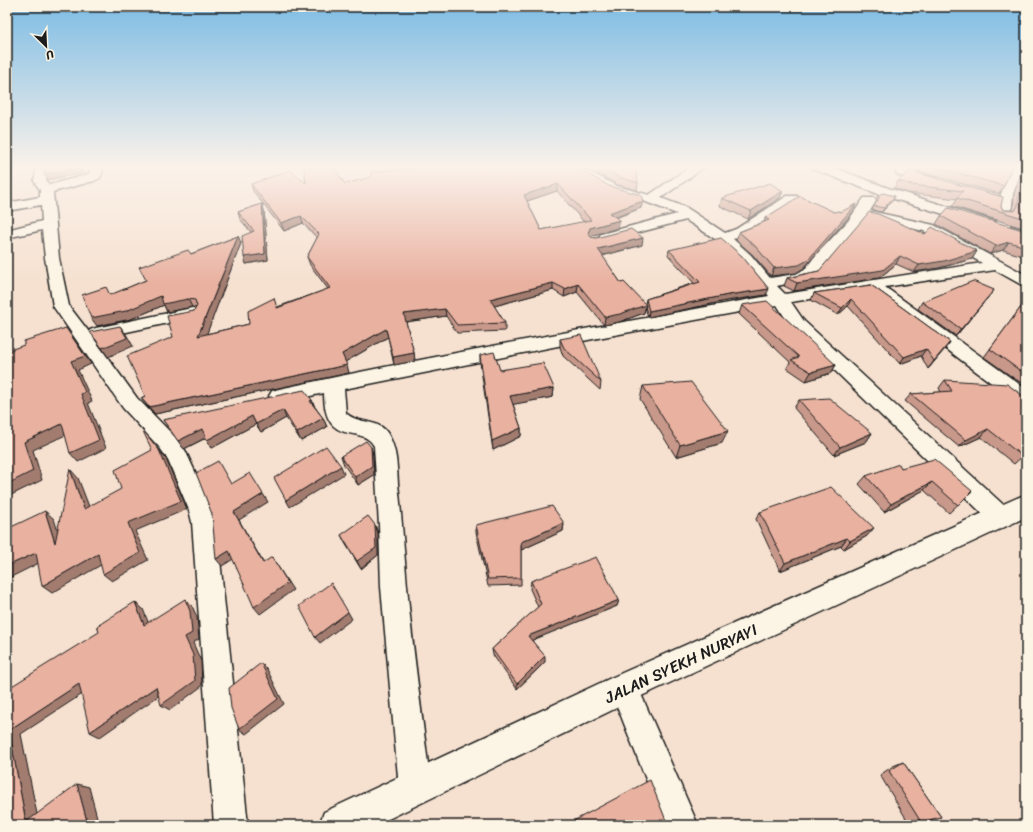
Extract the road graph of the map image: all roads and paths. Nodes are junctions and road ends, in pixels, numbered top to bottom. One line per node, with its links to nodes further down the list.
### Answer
1 (47, 205): 9 (street)
2 (666, 205): 8 (street)
3 (783, 205): 13 (street)
4 (867, 205): 7 (street)
5 (929, 205): 10 (street)
6 (1001, 205): 10 (street)
7 (863, 213): 15 (street); 17 (street)
8 (689, 214): 13 (street); 14 (street)
9 (48, 224): 11 (street); 21 (street)
10 (1003, 228): 12 (street)
11 (7, 234)
12 (1026, 235)
13 (723, 238): 17 (street)
14 (596, 240)
15 (998, 265): 16 (street); 18 (street)
16 (1026, 281)
17 (766, 284): 19 (street)
18 (872, 285): 19 (street); 24 (street)
19 (781, 299): 22 (street); 27 (street)
20 (192, 313): 21 (street)
21 (82, 337): 26 (street)
22 (334, 384): 23 (street); 29 (street)
23 (265, 399)
24 (1026, 399)
25 (173, 419): 26 (street)
26 (150, 424): 30 (street)
27 (1013, 511): 28 (main road, JALAN SYEKH NURYAYI)
28 (624, 688): 29 (main road, JALAN SYEKH NURYAYI); 32 (street)
29 (415, 788): 31 (main road, JALAN SYEKH NURYAYI)
30 (231, 825)
31 (337, 825)
32 (681, 825)

